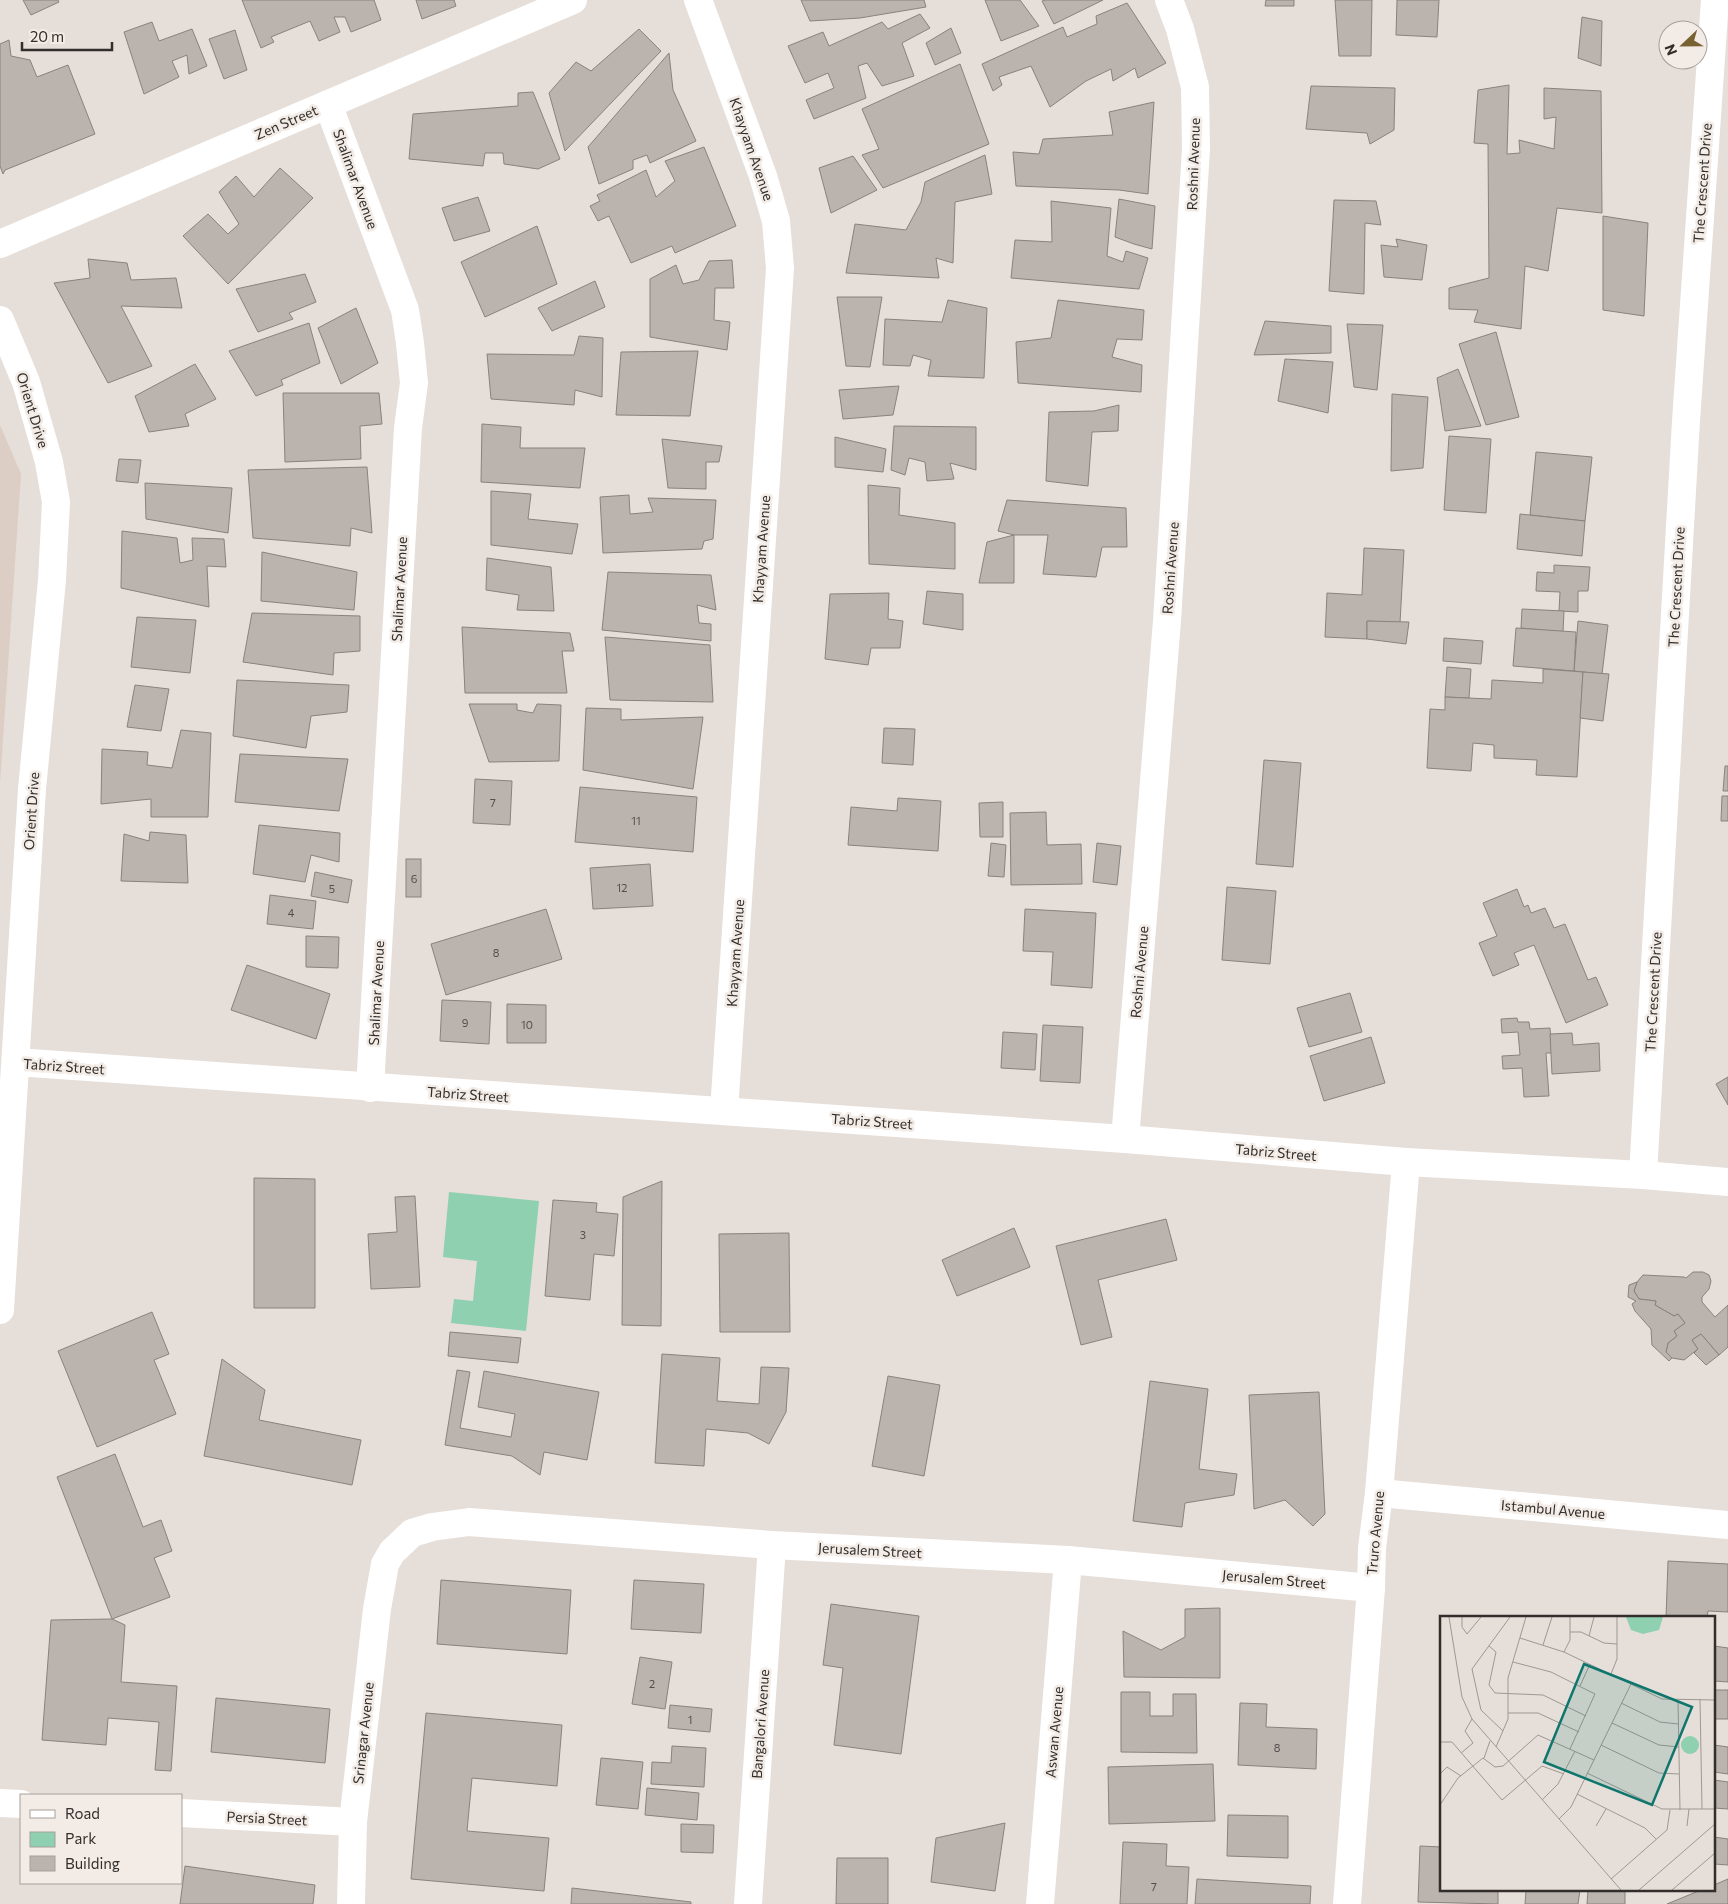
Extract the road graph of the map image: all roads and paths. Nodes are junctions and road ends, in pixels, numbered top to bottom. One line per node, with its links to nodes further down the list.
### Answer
1 (573, 0): 5 (street, Zen Street)
2 (698, 0): 10 (street, Khayyam Avenue)
3 (1169, 0): 11 (street, Roshni Avenue)
4 (1715, 0): 13 (street, The Crescent Drive)
5 (328, 104): 6 (street, Zen Street); 9 (street, Shalimar Avenue)
6 (0, 244)
7 (0, 320): 8 (street, Orient Drive)
8 (16, 1062): 9 (street, Tabriz Street); 15 (street, Orient Drive)
9 (370, 1088): 10 (street, Tabriz Street)
10 (724, 1111): 11 (street, Tabriz Street)
11 (1125, 1139): 12 (street, Tabriz Street)
12 (1406, 1162): 13 (street, Tabriz Street); 16 (street, Truro Avenue)
13 (1643, 1175): 14 (street, Tabriz Street)
14 (1728, 1182)
15 (0, 1310)
16 (1379, 1493): 17 (street, Istambul Avenue); 21 (street, Truro Avenue)
17 (1728, 1525)
18 (772, 1544): 19 (street, Jerusalem Street); 20 (street, Jerusalem Street); 27 (street, Bangalori Avenue)
19 (1068, 1560): 21 (street, Jerusalem Street); 28 (street, Aswan Avenue)
20 (385, 1564): 25 (street, Srinagar Avenue)
21 (1371, 1588): 29 (street, Truro Avenue)
22 (0, 1803): 23 (street)
23 (20, 1804)
24 (182, 1813): 25 (street, Persia Street)
25 (353, 1822): 26 (street, Srinagar Avenue)
26 (351, 1904)
27 (748, 1904)
28 (1040, 1904)
29 (1347, 1904)

